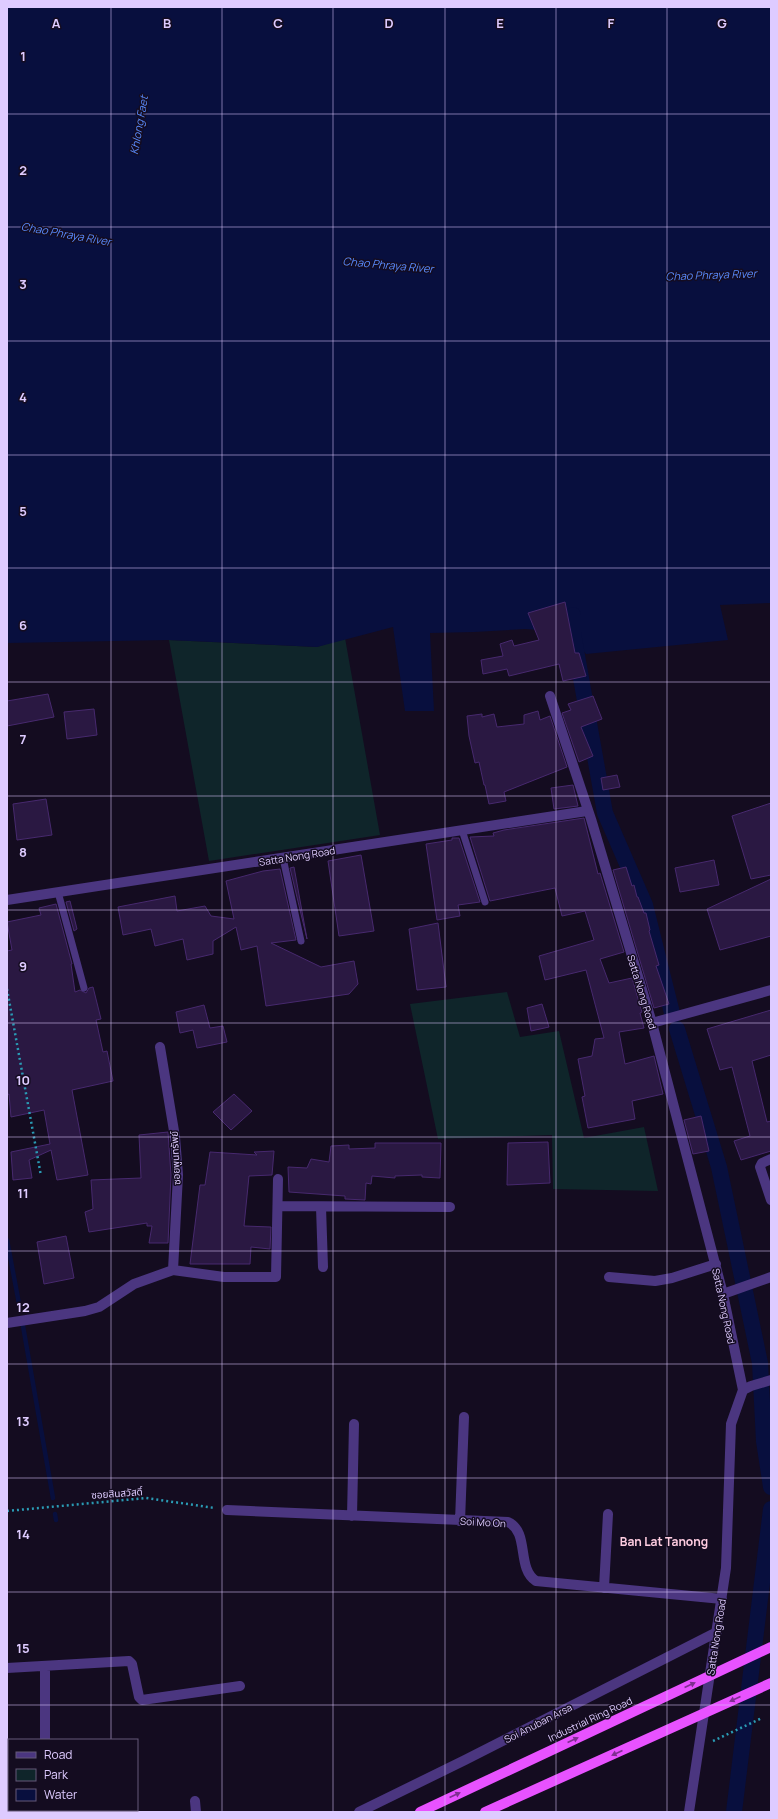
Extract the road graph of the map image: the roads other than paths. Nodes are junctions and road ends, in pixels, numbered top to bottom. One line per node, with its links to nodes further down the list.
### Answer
1 (550, 696): 2 (street, Satta Nong Road)
2 (588, 811): 3 (street, Satta Nong Road); 11 (street, Satta Nong Road)
3 (462, 830): 4 (street, Satta Nong Road); 7 (lane)
4 (283, 858): 5 (street, Satta Nong Road); 8 (lane)
5 (58, 892): 6 (street, Satta Nong Road); 9 (lane)
6 (7, 900)
7 (485, 902)
8 (301, 941)
9 (84, 988)
10 (771, 990): 11 (street)
11 (652, 1023): 19 (street, Satta Nong Road)
12 (160, 1047): 21 (street, ซอยพูนทรัพย์)
13 (771, 1159): 15 (street)
14 (278, 1180): 16 (street)
15 (771, 1200)
16 (278, 1206): 17 (street); 21 (street)
17 (321, 1207): 18 (street); 20 (street)
18 (450, 1207)
19 (716, 1264): 22 (street); 24 (street, Satta Nong Road)
20 (323, 1266)
21 (173, 1270): 25 (street)
22 (609, 1277)
23 (771, 1277): 24 (street)
24 (723, 1294): 27 (street, Satta Nong Road)
25 (7, 1323)
26 (770, 1381): 27 (street)
27 (747, 1388): 35 (street, Satta Nong Road)
28 (464, 1417): 33 (street)
29 (354, 1424): 32 (street)
30 (228, 1510): 32 (street, Soi Mo On)
31 (608, 1514): 34 (street)
32 (352, 1516): 33 (street, Soi Mo On)
33 (460, 1521): 34 (street, Soi Mo On)
34 (604, 1588): 35 (street, Soi Mo On)
35 (722, 1600): 36 (street, Satta Nong Road)
36 (717, 1632): 45 (street, Soi Anuban Arsa); 48 (street, Satta Nong Road)
37 (771, 1647): 46 (main road, Industrial Ring Road, one-way to 37, bridge)
38 (45, 1667): 39 (street); 41 (street); 42 (street)
39 (7, 1668)
40 (771, 1683): 47 (main road, one-way to 47, bridge)
41 (240, 1686)
42 (44, 1739)
43 (195, 1801): 44 (street)
44 (196, 1812)
45 (359, 1812)
46 (420, 1812)
47 (486, 1812)
48 (689, 1812)

